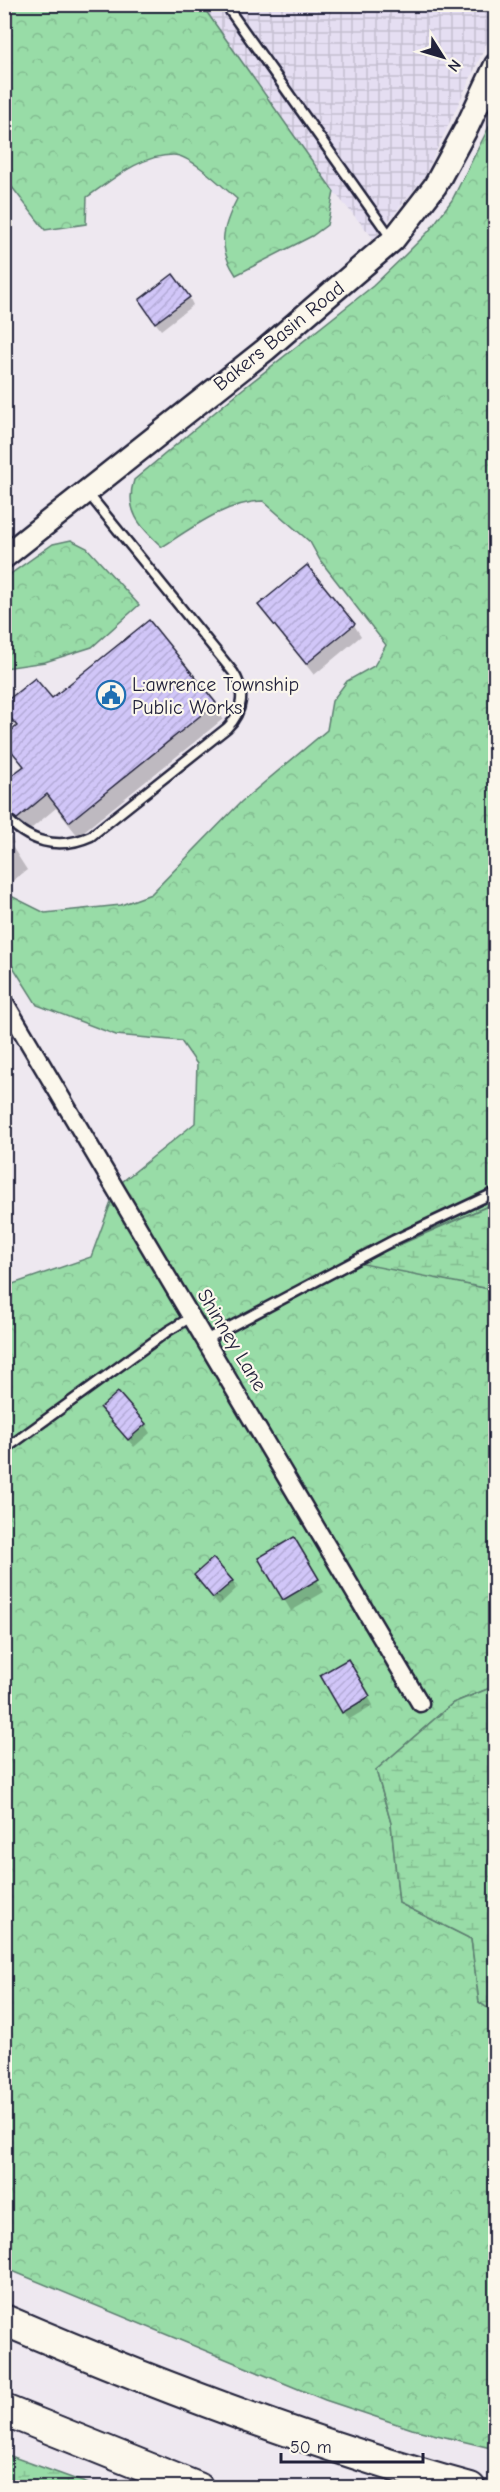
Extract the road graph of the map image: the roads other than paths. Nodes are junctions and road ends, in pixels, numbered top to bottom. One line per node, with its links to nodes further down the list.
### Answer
1 (225, 4): 3 (lane)
2 (495, 65): 3 (main road, Bakers Basin Road)
3 (393, 240): 4 (main road, Bakers Basin Road)
4 (86, 492): 5 (main road, Bakers Basin Road); 6 (lane)
5 (4, 556)
6 (4, 815)
7 (4, 1001): 9 (street, Shinney Lane)
8 (495, 1192): 10 (lane)
9 (193, 1316): 10 (street, Shinney Lane); 11 (lane)
10 (207, 1339): 12 (street, Shinney Lane)
11 (4, 1450)
12 (420, 1703)
13 (4, 2320): 18 (highway)
14 (4, 2410): 15 (highway)
15 (95, 2448): 16 (highway); 17 (highway)
16 (177, 2487)
17 (198, 2487)
18 (470, 2487)

